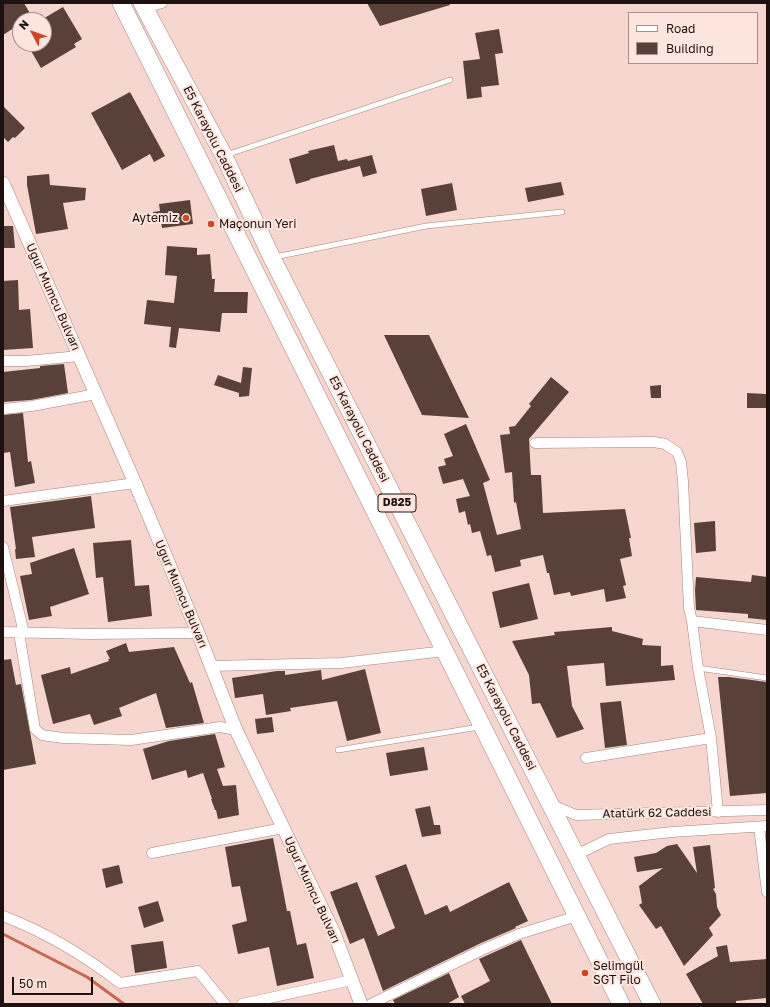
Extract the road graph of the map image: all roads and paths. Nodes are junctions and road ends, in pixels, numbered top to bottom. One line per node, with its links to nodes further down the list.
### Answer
1 (121, 3): 22 (highway, E5 Karayolu Caddesi / D825)
2 (162, 3): 3 (street)
3 (143, 5): 5 (highway, E5 Karayolu Caddesi / D825)
4 (450, 80): 5 (lane)
5 (224, 156): 8 (highway, E5 Karayolu Caddesi / D825)
6 (3, 183): 9 (street, Uğur Mumcu Bulvarı)
7 (562, 212): 8 (lane)
8 (272, 258): 31 (highway, E5 Karayolu Caddesi / D825)
9 (79, 356): 10 (street); 11 (street, Uğur Mumcu Bulvarı)
10 (3, 361)
11 (96, 394): 12 (street); 14 (street, Uğur Mumcu Bulvarı)
12 (3, 410)
13 (535, 443): 17 (street)
14 (135, 482): 15 (street); 21 (street, Uğur Mumcu Bulvarı)
15 (3, 502)
16 (3, 547): 20 (street)
17 (692, 620): 18 (street); 24 (street)
18 (767, 630)
19 (3, 632): 20 (street)
20 (22, 633): 21 (street); 27 (street)
21 (198, 633): 23 (street, Uğur Mumcu Bulvarı)
22 (445, 651): 23 (street); 26 (highway, E5 Karayolu Caddesi / D825)
23 (211, 666): 27 (street, Uğur Mumcu Bulvarı)
24 (698, 668): 25 (lane); 28 (street)
25 (767, 678)
26 (483, 726): 29 (lane); 40 (highway, E5 Karayolu Caddesi / D825)
27 (236, 730): 35 (street, Uğur Mumcu Bulvarı)
28 (711, 738): 30 (street); 33 (street)
29 (338, 750)
30 (586, 758)
31 (550, 804): 33 (street, Atatürk 62 Caddesi); 37 (highway, E5 Karayolu Caddesi / D825)
32 (767, 810): 33 (street, Atatürk 62 Caddesi)
33 (718, 812)
34 (763, 827): 37 (street, Atatürk 62 Caddesi); 38 (street)
35 (283, 828): 36 (street); 41 (street, Uğur Mumcu Bulvarı)
36 (152, 853)
37 (576, 855): 47 (highway, E5 Karayolu Caddesi / D825)
38 (767, 892)
39 (3, 916): 42 (street)
40 (577, 916): 45 (street); 46 (highway, E5 Karayolu Caddesi / D825)
41 (352, 980): 43 (street); 44 (street, Uğur Mumcu Bulvarı)
42 (225, 1004)
43 (242, 1004)
44 (361, 1004)
45 (371, 1004)
46 (622, 1004)
47 (652, 1004)

